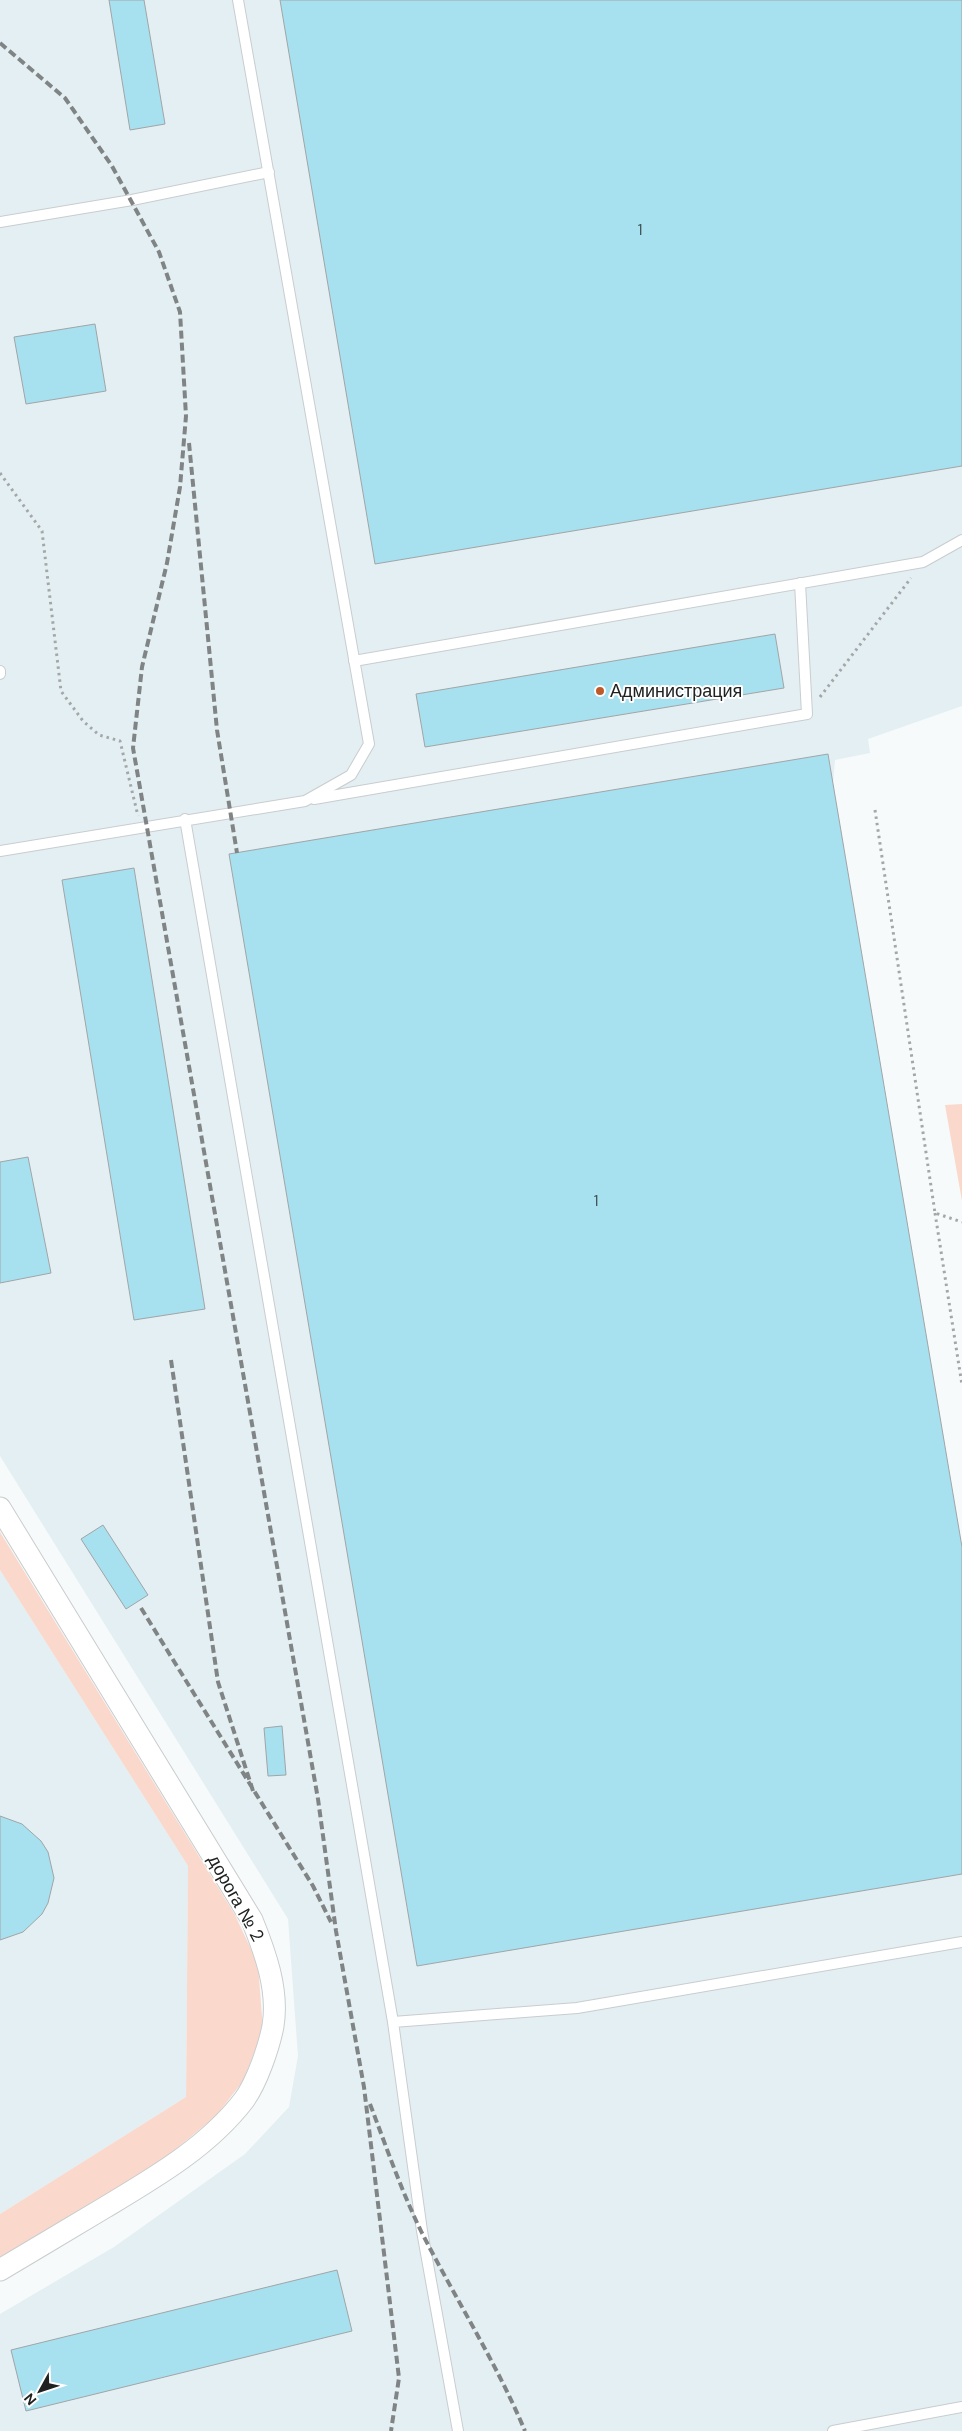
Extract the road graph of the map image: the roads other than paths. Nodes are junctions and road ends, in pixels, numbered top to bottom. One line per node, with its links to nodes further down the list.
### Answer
1 (238, 0): 2 (lane)
2 (269, 172): 3 (lane); 6 (lane)
3 (0, 222)
4 (962, 540): 5 (lane)
5 (800, 583): 6 (lane); 7 (lane)
6 (354, 660): 7 (lane)
7 (305, 801): 8 (lane)
8 (185, 819): 9 (lane); 12 (lane)
9 (0, 851)
10 (0, 1508): 13 (street, дорога № 2)
11 (962, 1942): 12 (lane)
12 (392, 2022): 15 (lane)
13 (0, 2270)
14 (962, 2407): 16 (lane)
15 (458, 2431)
16 (832, 2431)

